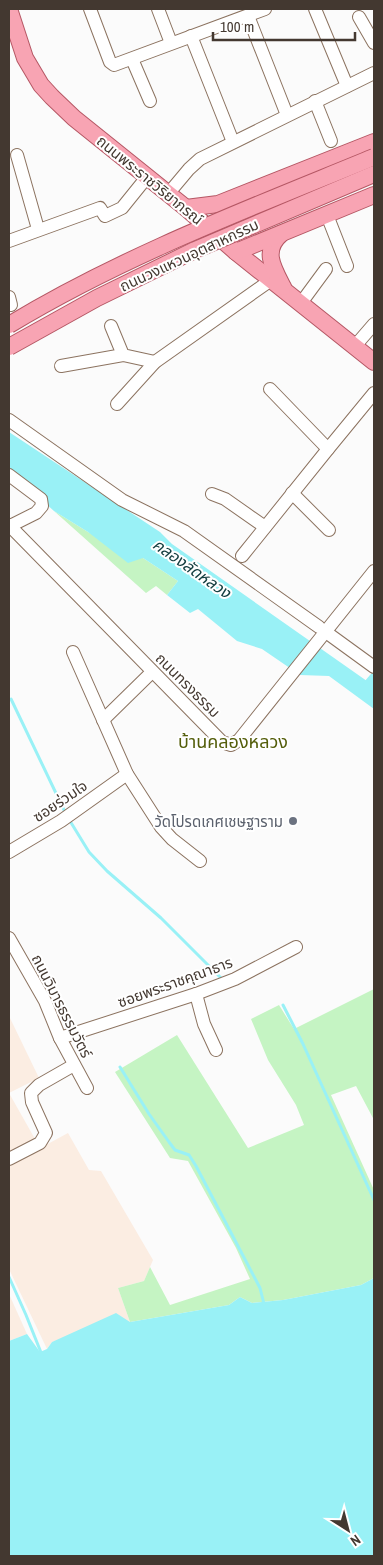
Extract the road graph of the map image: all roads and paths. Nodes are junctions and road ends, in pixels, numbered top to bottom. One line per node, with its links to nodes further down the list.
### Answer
1 (9, 9): 23 (main road, ถนนพระราชวิริยาภรณ์)
2 (90, 9): 11 (street)
3 (158, 9): 10 (street)
4 (265, 9): 6 (street)
5 (315, 9): 13 (street)
6 (248, 16): 8 (street); 16 (street)
7 (358, 16): 9 (street)
8 (190, 36): 10 (street); 18 (street)
9 (374, 42)
10 (171, 43): 11 (street)
11 (132, 59): 14 (street)
12 (374, 73): 13 (street)
13 (347, 86): 15 (street)
14 (150, 101)
15 (315, 101): 16 (street); 17 (street)
16 (287, 115): 18 (street)
17 (331, 141)
18 (233, 142): 25 (street)
19 (374, 142): 24 (main road)
20 (17, 155): 29 (street)
21 (374, 158): 40 (main road, ถนนวงแหวนอุตสาหกรรม, bridge)
22 (374, 174): 43 (main road, ถนนวงแหวนอุตสาหกรรม, bridge)
23 (147, 177): 25 (main road, ถนนพระราชวิริยาภรณ์); 29 (street)
24 (267, 184): 27 (main road); 32 (main road)
25 (168, 194): 27 (main road, ถนนพระราชวิริยาภรณ์)
26 (374, 195): 28 (main road, ถนนวงแหวนอุตสาหกรรม)
27 (186, 208): 33 (main road, ถนนพระราชวิริยาภรณ์)
28 (327, 214): 30 (main road, ถนนวงแหวนอุตสาหกรรม); 34 (street)
29 (38, 229): 31 (street)
30 (281, 234): 32 (main road, ถนนวงแหวนอุตสาหกรรม); 37 (main road)
31 (9, 241)
32 (260, 241): 33 (main road, ถนนวงแหวนอุตสาหกรรม)
33 (236, 252): 36 (main road, ถนนพระราชวิริยาภรณ์)
34 (347, 266)
35 (326, 269): 38 (street)
36 (271, 280): 37 (main road, ถนนพระราชวิริยาภรณ์); 45 (street)
37 (284, 290): 38 (main road, ถนนพระราชวิริยาภรณ์)
38 (301, 304): 42 (main road, ถนนพระราชวิริยาภรณ์)
39 (374, 324): 42 (street)
40 (9, 325)
41 (112, 326): 44 (street)
42 (355, 346): 46 (main road, ถนนพระราชวิริยาภรณ์)
43 (9, 347)
44 (123, 355): 45 (street); 47 (street)
45 (155, 362): 50 (street)
46 (374, 362)
47 (61, 366)
48 (270, 389): 52 (street)
49 (374, 394): 52 (street)
50 (117, 404)
51 (9, 420): 61 (street)
52 (328, 448): 54 (street)
53 (9, 475): 56 (street)
54 (292, 493): 57 (street); 58 (street)
55 (212, 494): 57 (street)
56 (10, 525): 64 (street, ถนนทรงธรรม)
57 (265, 527): 59 (street)
58 (329, 530)
59 (242, 556)
60 (374, 571): 61 (street, ถนนทรงธรรม)
61 (324, 632): 63 (street); 64 (street, ถนนทรงธรรม)
62 (73, 652): 65 (street)
63 (374, 667)
64 (152, 672): 65 (street)
65 (103, 720): 66 (street)
66 (127, 774): 67 (street, ซอยร่วมใจ); 68 (street)
67 (9, 852)
68 (200, 861)
69 (9, 938): 72 (street, ถนนวิมารธรรมวัตร์)
70 (296, 947): 71 (street, ซอยพระราชคุณาธาร)
71 (196, 994): 72 (street, ซอยพระราชคุณาธาร); 73 (street)
72 (60, 1038): 74 (street, ถนนวิมารธรรมวัตร์)
73 (216, 1050)
74 (74, 1065): 75 (street, ถนนวิมารธรรมวัตร์); 76 (street)
75 (87, 1088)
76 (9, 1159)

